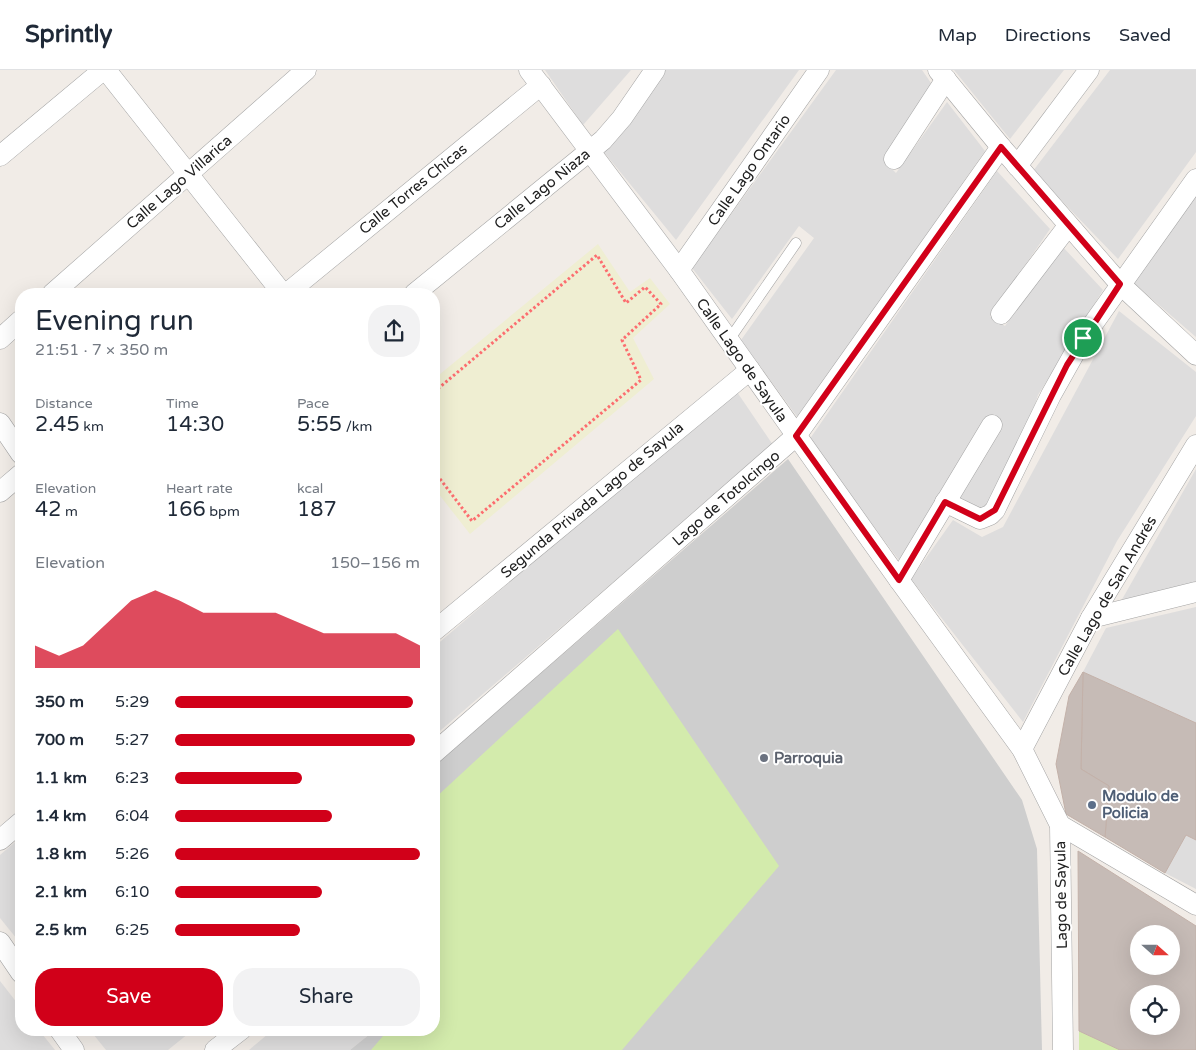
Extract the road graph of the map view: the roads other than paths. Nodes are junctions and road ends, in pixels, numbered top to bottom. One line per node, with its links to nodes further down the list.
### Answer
1 (105, 70): 10 (street); 13 (street)
2 (306, 70): 13 (street, Calle Lago Villarica)
3 (655, 70): 9 (street, Calle Lago Niaza)
4 (819, 70): 17 (street, Calle Lago Ontario)
5 (1089, 70): 12 (street)
6 (532, 74): 9 (street, Calle Lago de Sayula); 21 (street, Calle Torres Chicas)
7 (942, 75): 8 (street); 11 (street)
8 (1001, 147): 12 (street); 31 (street, Lago de Totolcingo)
9 (590, 150): 17 (street, Calle Lago de Sayula); 22 (street, Calle Lago Niaza)
10 (0, 156)
11 (894, 159)
12 (1017, 166): 15 (street)
13 (188, 174): 19 (street, Calle Lago Villarica); 20 (street)
14 (1196, 179): 18 (street)
15 (1068, 226): 18 (street); 23 (street)
16 (796, 243): 26 (lane)
17 (679, 270): 26 (street, Calle Lago de Sayula)
18 (1120, 284): 27 (street); 36 (street)
19 (59, 288)
20 (279, 288)
21 (291, 288)
22 (421, 288)
23 (1001, 314)
24 (15, 325): 25 (street)
25 (0, 339)
26 (729, 340): 28 (street, Calle Lago de Sayula)
27 (1196, 355)
28 (750, 370): 31 (street, Calle Lago de Sayula); 40 (street, Segunda Privada Lago de Sayula)
29 (0, 423): 32 (street)
30 (992, 425): 36 (street)
31 (796, 436): 37 (street, Calle Lago de Sayula); 41 (street, Lago de Totolcingo)
32 (15, 445)
33 (1196, 446): 39 (street, Calle Lago de San Andrés)
34 (15, 479): 35 (street)
35 (0, 492)
36 (945, 502): 37 (street)
37 (899, 580): 42 (street, Calle Lago de Sayula)
38 (1196, 592): 39 (street)
39 (1091, 618): 42 (street, Calle Lago de San Andrés)
40 (440, 626)
41 (440, 748)
42 (1022, 749): 43 (street, Lago de Sayula)
43 (1060, 824): 46 (street); 53 (street, Lago de Sayula)
44 (15, 827): 45 (street)
45 (0, 840)
46 (1196, 905)
47 (0, 942): 48 (street)
48 (15, 964)
49 (65, 1036): 51 (street)
50 (233, 1036): 52 (street)
51 (74, 1050)
52 (216, 1050)
53 (1063, 1050)

